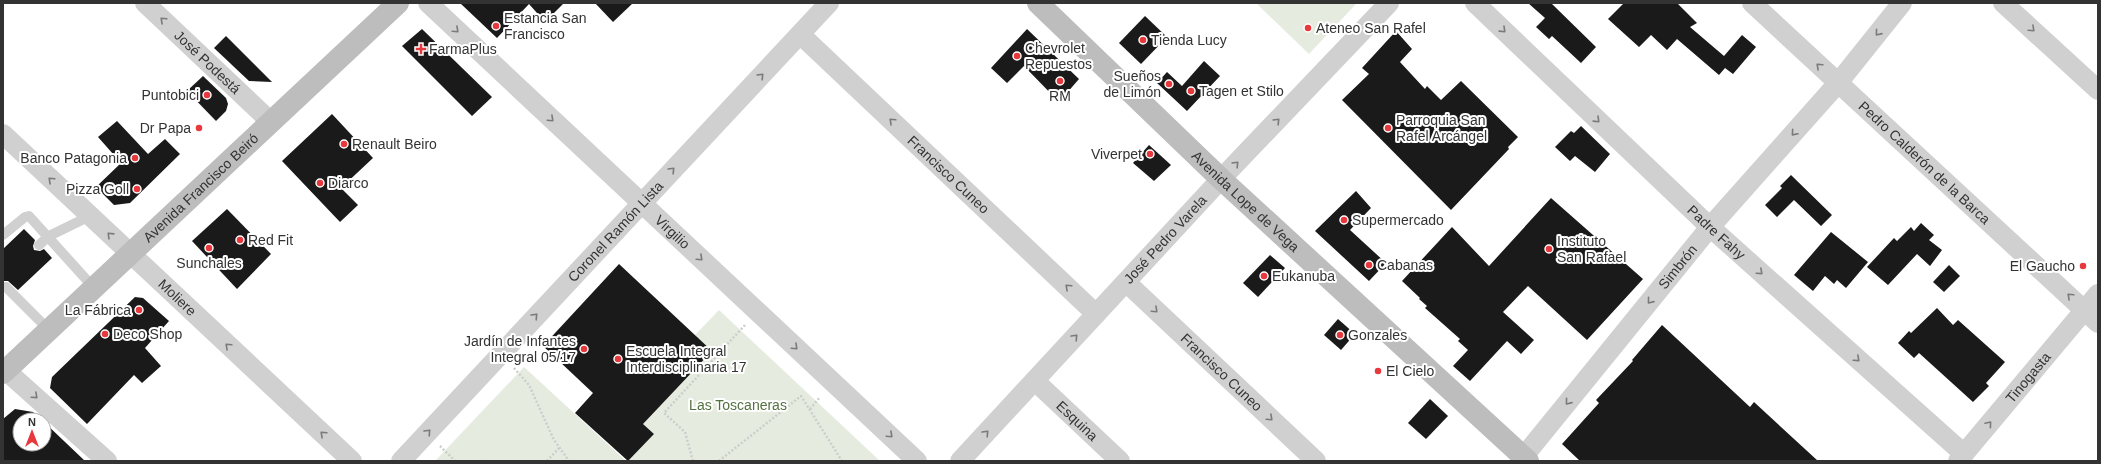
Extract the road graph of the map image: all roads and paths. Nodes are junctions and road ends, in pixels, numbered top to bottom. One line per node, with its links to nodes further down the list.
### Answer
1 (144, 3): 14 (street, José Podestá, one-way to 1)
2 (398, 3): 14 (main road, Avenida Francisco Beiró)
3 (428, 3): 17 (street, Virgilio, one-way to 17)
4 (830, 3): 11 (street, Coronel Ramón Lista)
5 (1038, 3): 16 (main road, Avenida Lope de Vega)
6 (1389, 3): 16 (street, José Pedro Varela, one-way to 6)
7 (1475, 3): 19 (street, Padre Fahy, one-way to 19)
8 (1752, 3): 12 (street, Pedro Calderón de la Barca, one-way to 8)
9 (1902, 3): 12 (street, Simbrón, one-way to 12)
10 (2003, 3): 13 (street, one-way to 13)
11 (801, 34): 17 (street, Coronel Ramón Lista, one-way to 11); 29 (street, Francisco Cuneo, one-way to 11)
12 (1838, 83): 19 (street, Simbrón, one-way to 19); 30 (street, Pedro Calderón de la Barca, one-way to 12)
13 (2098, 90)
14 (271, 122): 23 (main road, Avenida Francisco Beiró)
15 (3, 134): 18 (street, Moliere, one-way to 15)
16 (1221, 179): 24 (street, José Pedro Varela); 37 (main road, Avenida Lope de Vega)
17 (641, 203): 28 (street, Virgilio, one-way to 28); 32 (street, Coronel Ramón Lista, one-way to 17)
18 (90, 216): 21 (lane); 23 (street, Moliere, one-way to 18)
19 (1710, 228): 36 (street, Padre Fahy, one-way to 36); 37 (street, Simbrón, one-way to 37)
20 (3, 235): 21 (lane)
21 (49, 236): 22 (lane); 26 (lane)
22 (39, 245)
23 (129, 254): 26 (main road, Avenida Francisco Beiró); 39 (street, Moliere, one-way to 23)
24 (1127, 283): 29 (street, José Pedro Varela); 49 (street, Francisco Cuneo, one-way to 49)
25 (6, 287): 31 (lane)
26 (94, 288): 31 (main road, Avenida Francisco Beiró)
27 (2098, 294): 30 (street, Tinogasta)
28 (757, 312): 43 (path); 46 (street, Virgilio, one-way to 46)
29 (1096, 314): 34 (street, José Pedro Varela, one-way to 29)
30 (2092, 316): 36 (street, Tinogasta, one-way to 30)
31 (49, 330): 33 (main road, Avenida Francisco Beiró)
32 (500, 354): 35 (path); 40 (street, Coronel Ramón Lista, one-way to 32)
33 (4, 370): 38 (street, one-way to 38)
34 (1035, 381): 47 (street, José Pedro Varela, one-way to 34); 48 (street, Esquina)
35 (559, 448): 41 (path); 42 (path)
36 (1961, 458)
37 (1524, 460)
38 (107, 461)
39 (352, 461)
40 (401, 461)
41 (547, 461)
42 (569, 461)
43 (693, 461)
44 (719, 461): 45 (path)
45 (842, 461)
46 (917, 461)
47 (960, 461)
48 (1120, 461)
49 (1316, 461)

